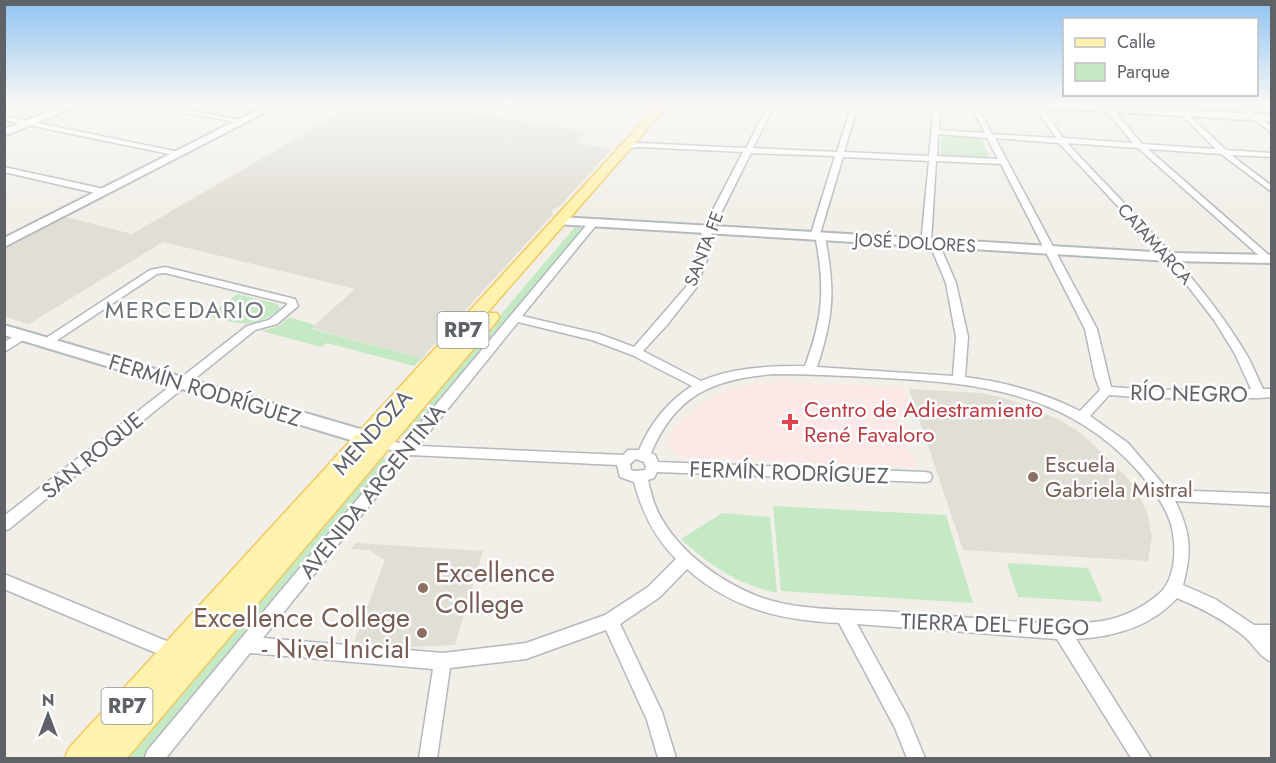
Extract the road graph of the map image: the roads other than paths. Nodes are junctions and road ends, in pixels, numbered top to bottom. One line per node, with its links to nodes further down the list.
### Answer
1 (111, 140): 17 (street)
2 (206, 140): 17 (street)
3 (635, 140): 13 (main road, MENDOZA / RP7)
4 (636, 140): 13 (main road, MENDOZA / RP7)
5 (753, 140): 15 (street, SANTA FE)
6 (844, 140): 18 (street)
7 (934, 140): 20 (street)
8 (992, 140): 21 (street)
9 (1041, 140): 12 (street)
10 (1135, 140): 14 (street)
11 (1210, 140): 16 (street)
12 (1061, 141): 14 (street); 32 (street, CATAMARCA)
13 (632, 143): 15 (street); 25 (main road, MENDOZA / RP7)
14 (1140, 146): 16 (street); 33 (street)
15 (748, 150): 18 (street); 27 (street, SANTA FE)
16 (1222, 152): 19 (street); 23 (street)
17 (179, 154): 24 (street)
18 (840, 154): 20 (street); 28 (street)
19 (1272, 155)
20 (933, 159): 21 (street); 30 (street)
21 (1004, 162): 31 (street)
22 (4, 169): 24 (street)
23 (1272, 190)
24 (104, 192): 29 (street)
25 (566, 222): 26 (street, JOSÉ DOLORES); 47 (main road, MENDOZA / RP7)
26 (592, 224): 27 (street, JOSÉ DOLORES); 34 (street, AVENIDA ARGENTINA)
27 (707, 231): 28 (street, JOSÉ DOLORES); 39 (street, SANTA FE)
28 (818, 237): 30 (street, JOSÉ DOLORES); 40 (street)
29 (7, 240)
30 (930, 244): 31 (street, JOSÉ DOLORES); 41 (street)
31 (1051, 251): 32 (street, JOSÉ DOLORES); 44 (street)
32 (1170, 257): 33 (street, JOSÉ DOLORES); 45 (street, CATAMARCA)
33 (1270, 259)
34 (515, 318): 39 (street); 48 (street, AVENIDA ARGENTINA)
35 (4, 330): 36 (street, FERMÍN RODRÍGUEZ)
36 (24, 335): 37 (street, FERMÍN RODRÍGUEZ); 38 (street)
37 (46, 342): 42 (street, FERMÍN RODRÍGUEZ); 42 (street, SAN ROQUE)
38 (4, 348)
39 (636, 352): 43 (street)
40 (810, 370): 41 (street); 43 (street)
41 (959, 378): 46 (street)
42 (182, 383): 47 (street, FERMÍN RODRÍGUEZ); 56 (street, SAN ROQUE)
43 (701, 386): 49 (street)
44 (1106, 391): 45 (street, RÍO NEGRO); 46 (street)
45 (1265, 393)
46 (1083, 416): 54 (street)
47 (374, 441): 48 (street, FERMÍN RODRÍGUEZ); 67 (main road, MENDOZA / RP7)
48 (405, 450): 50 (street, FERMÍN RODRÍGUEZ); 65 (street, AVENIDA ARGENTINA)
49 (643, 454): 50 (street); 51 (street)
50 (623, 464): 52 (street)
51 (652, 467): 52 (street); 53 (street, FERMÍN RODRÍGUEZ)
52 (640, 477): 57 (street, TIERRA DEL FUEGO)
53 (925, 477)
54 (1165, 495): 55 (street); 59 (street)
55 (1272, 500)
56 (4, 525)
57 (686, 559): 60 (street, TIERRA DEL FUEGO); 61 (street)
58 (4, 581): 67 (street)
59 (1174, 589): 62 (street, TIERRA DEL FUEGO); 63 (street)
60 (844, 616): 62 (street, TIERRA DEL FUEGO); 74 (street)
61 (610, 621): 68 (street); 73 (street)
62 (1061, 631): 75 (street)
63 (1252, 633): 64 (street); 66 (street)
64 (1272, 633)
65 (246, 645): 68 (street); 71 (street, AVENIDA ARGENTINA)
66 (1272, 654)
67 (184, 657): 69 (main road, MENDOZA / RP7); 70 (main road, MENDOZA / RP7)
68 (443, 662): 72 (street)
69 (80, 759)
70 (109, 759)
71 (154, 759)
72 (428, 759)
73 (667, 759)
74 (916, 759)
75 (1142, 759)

